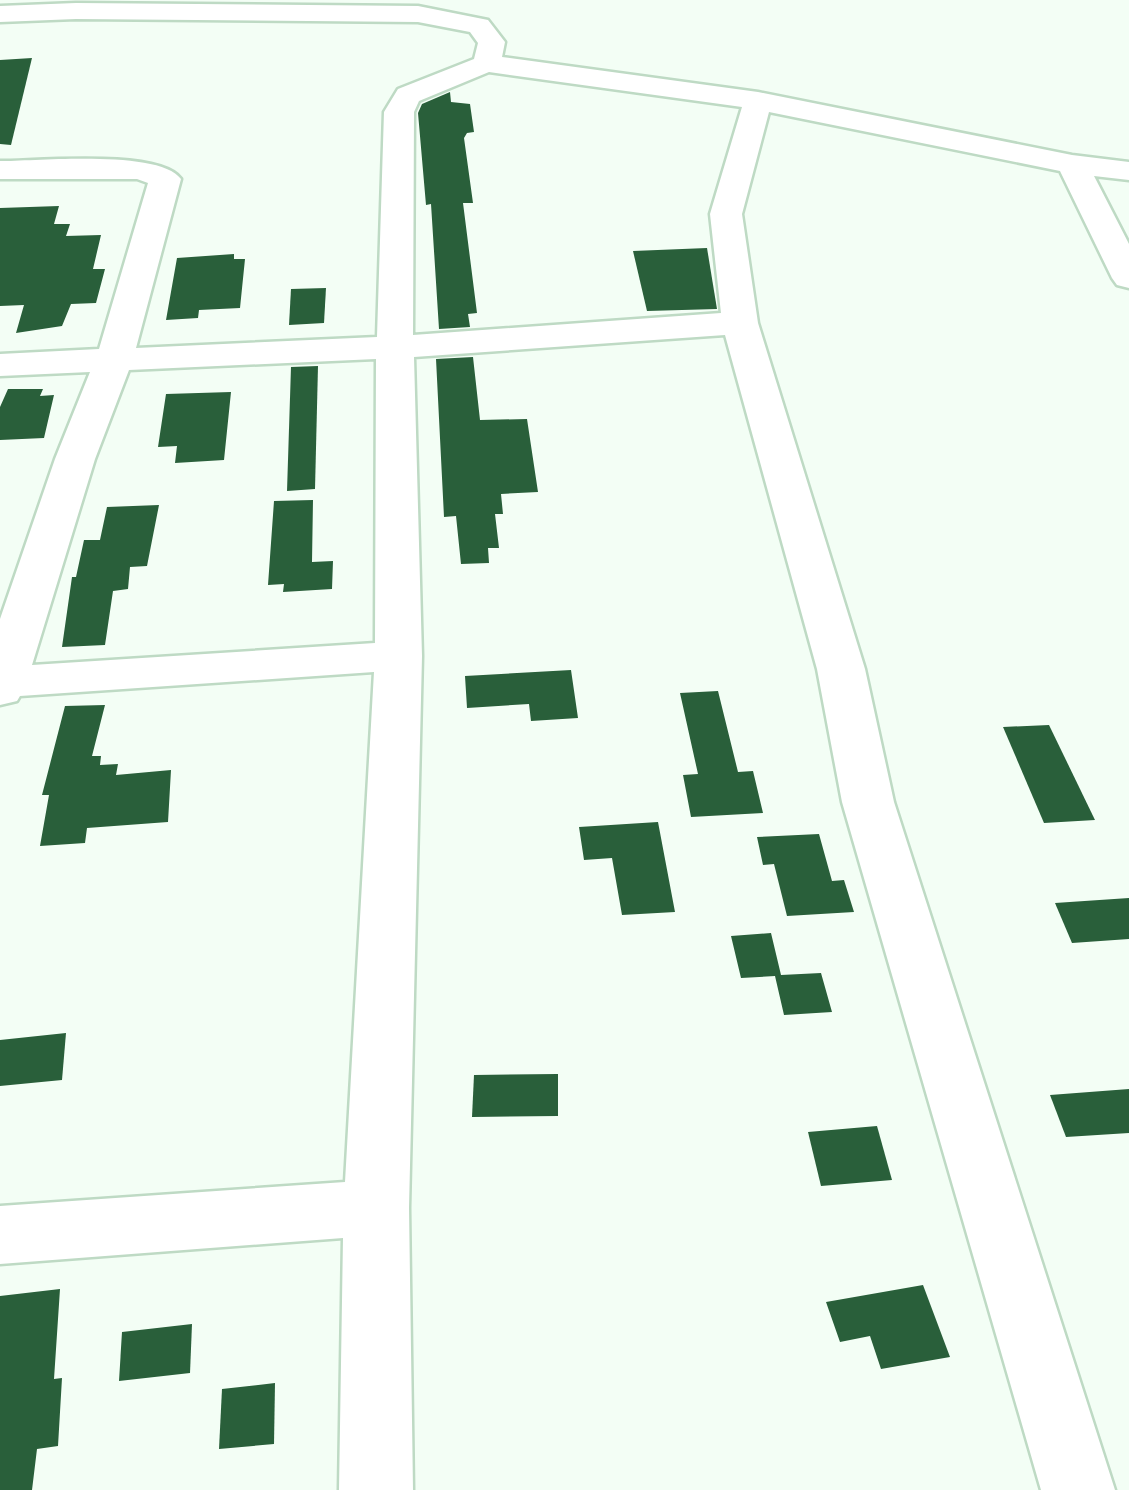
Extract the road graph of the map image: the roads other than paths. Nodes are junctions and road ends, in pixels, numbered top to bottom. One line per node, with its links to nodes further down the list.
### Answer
1 (178, 6): 2 (street); 3 (street)
2 (0, 14)
3 (486, 64): 4 (street); 10 (street)
4 (758, 101): 5 (street); 9 (street)
5 (1072, 164): 7 (street); 8 (street)
6 (0, 170): 11 (street)
7 (1129, 171)
8 (1129, 278)
9 (740, 323): 10 (street); 18 (street)
10 (395, 347): 11 (street); 13 (street)
11 (114, 360): 12 (street); 14 (street)
12 (0, 364)
13 (398, 656): 14 (street); 15 (street)
14 (1, 684)
15 (376, 1208): 16 (street); 17 (street)
16 (0, 1236)
17 (376, 1490)
18 (1078, 1490)

